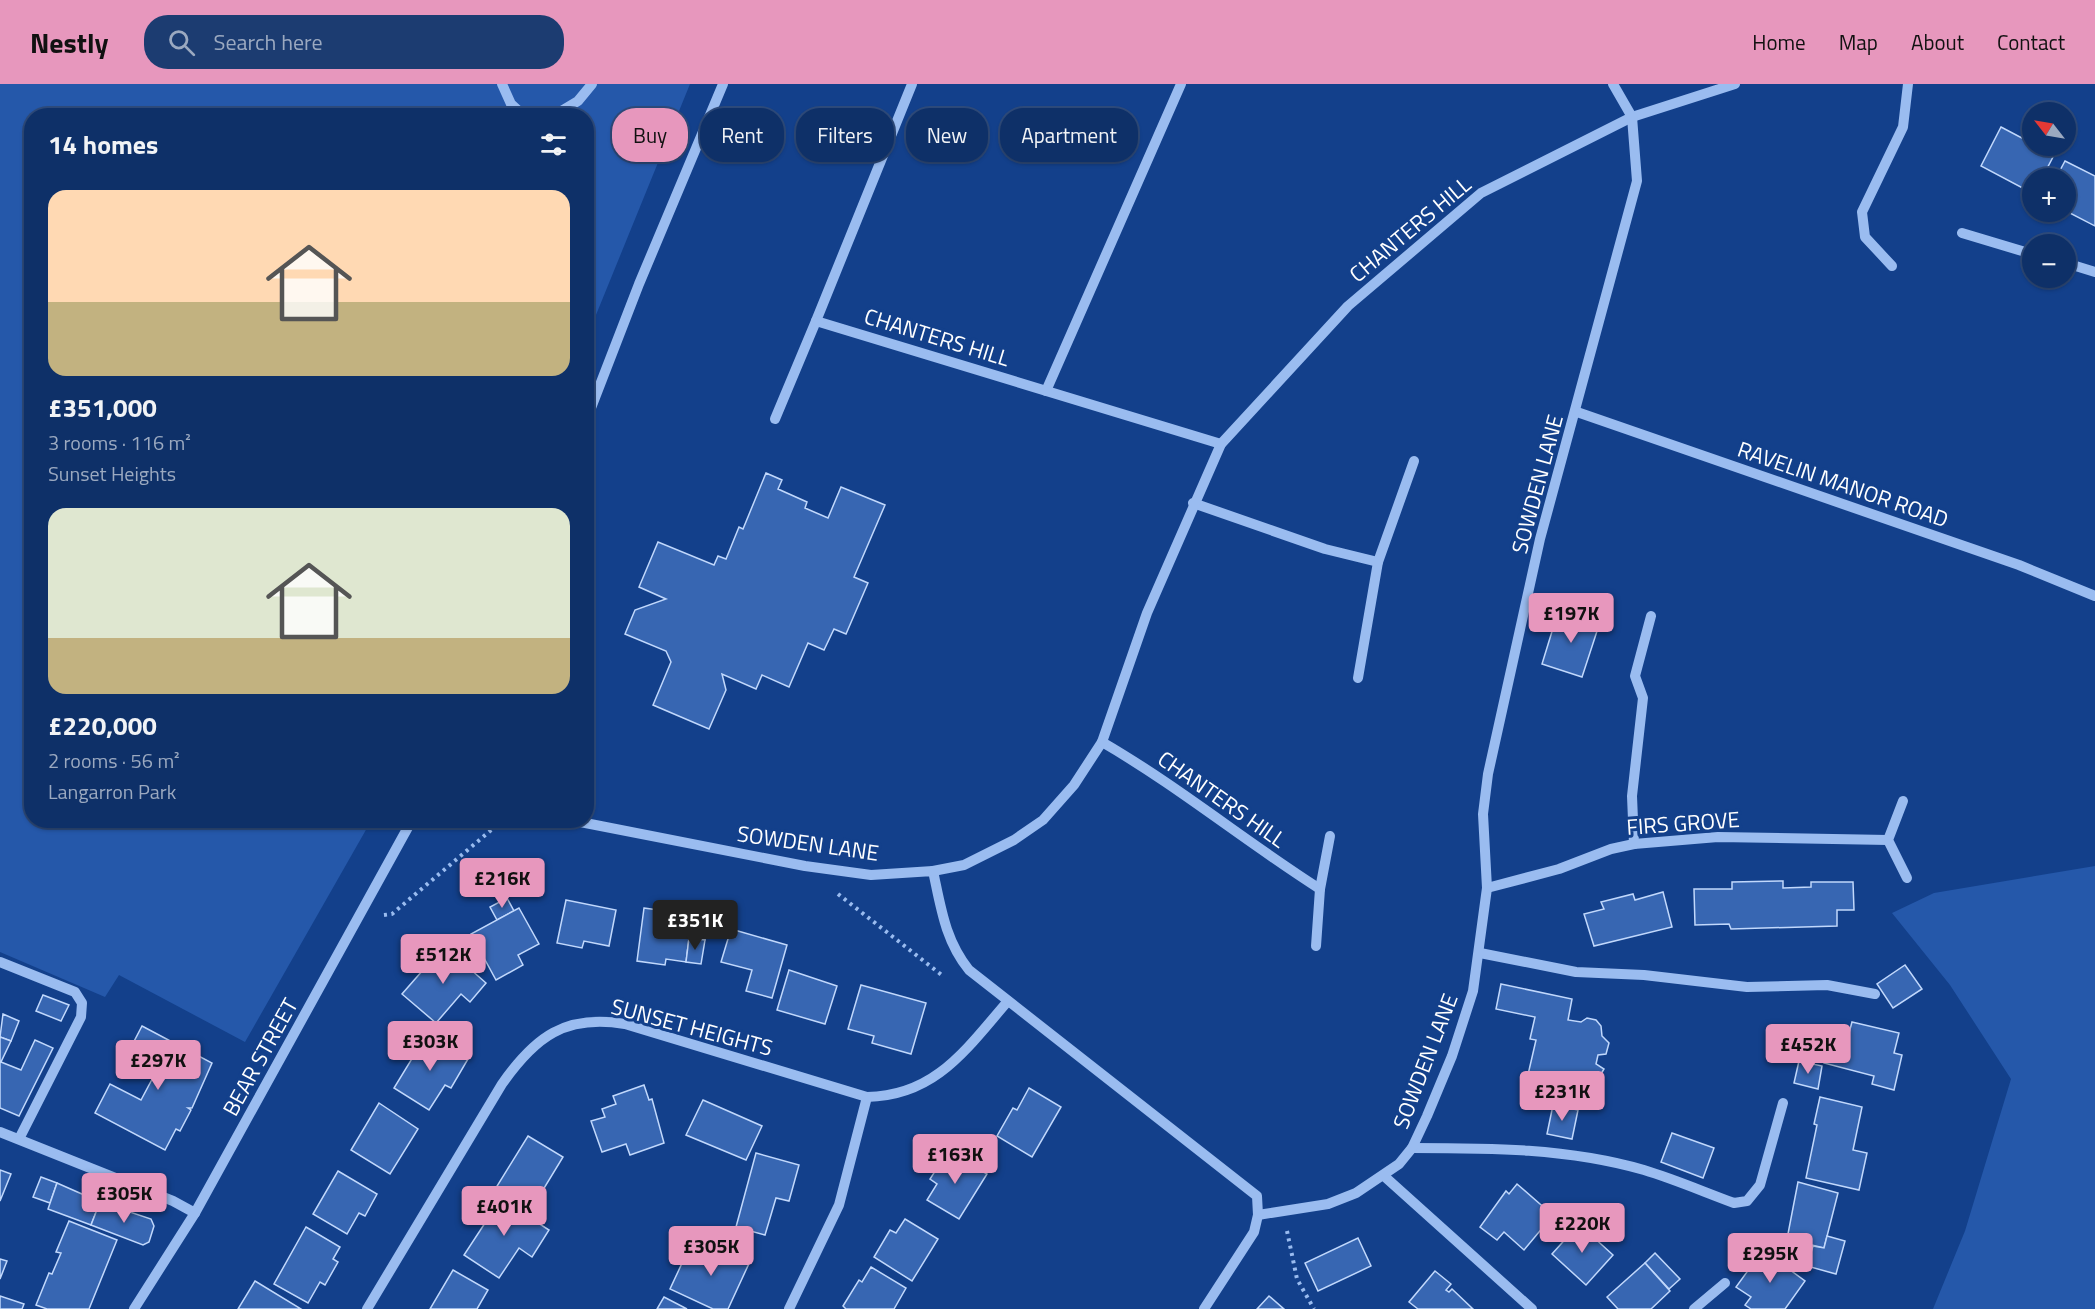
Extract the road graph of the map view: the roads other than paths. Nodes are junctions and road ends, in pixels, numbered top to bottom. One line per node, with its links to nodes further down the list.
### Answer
1 (502, 84): 9 (street)
2 (592, 84): 10 (street)
3 (723, 84): 19 (street)
4 (912, 84): 17 (street)
5 (1181, 84): 18 (street)
6 (1613, 84): 11 (street)
7 (1735, 84): 11 (street)
8 (1908, 84): 14 (street)
9 (516, 108)
10 (566, 108)
11 (1632, 117): 20 (street, SOWDEN LANE); 22 (street, CHANTERS HILL)
12 (1962, 233): 13 (street)
13 (2022, 251)
14 (1892, 266)
15 (2076, 266): 16 (street)
16 (2095, 272)
17 (816, 321): 18 (street, CHANTERS HILL); 21 (street)
18 (1046, 391): 22 (street, CHANTERS HILL)
19 (594, 400)
20 (1577, 412): 26 (street, RAVELIN MANOR ROAD); 38 (street, SOWDEN LANE)
21 (775, 419)
22 (1221, 444): 24 (street, CHANTERS HILL)
23 (1414, 461): 25 (street)
24 (1193, 503): 25 (street); 29 (street, CHANTERS HILL)
25 (1378, 562): 28 (street)
26 (2095, 596)
27 (1652, 616): 35 (street)
28 (1358, 678)
29 (1102, 742): 36 (street, CHANTERS HILL); 39 (street, CHANTERS HILL)
30 (1903, 801): 34 (street)
31 (594, 825): 36 (street, SOWDEN LANE)
32 (408, 828): 51 (street, BEAR STREET)
33 (1330, 836): 39 (street)
34 (1888, 840): 35 (street, FIRS GROVE); 37 (street)
35 (1634, 844): 38 (street, FIRS GROVE)
36 (933, 871): 44 (street)
37 (1906, 878)
38 (1487, 888): 41 (street, SOWDEN LANE)
39 (1320, 889): 40 (street)
40 (1316, 946)
41 (1480, 953): 43 (street); 49 (street, SOWDEN LANE)
42 (0, 962): 48 (street)
43 (1875, 994)
44 (1008, 1001): 45 (street, SUNSET HEIGHTS); 52 (street)
45 (867, 1097): 55 (street, SUNSET HEIGHTS); 56 (street)
46 (1783, 1103): 49 (street)
47 (0, 1132): 48 (street)
48 (19, 1139): 51 (street)
49 (1412, 1148): 50 (street, SOWDEN LANE)
50 (1384, 1176): 52 (street, SOWDEN LANE); 58 (street)
51 (195, 1213): 54 (street, BEAR STREET)
52 (1258, 1215): 57 (street)
53 (1725, 1283): 59 (street)
54 (134, 1309)
55 (367, 1309)
56 (789, 1309)
57 (1204, 1309)
58 (1532, 1309)
59 (1694, 1309)

